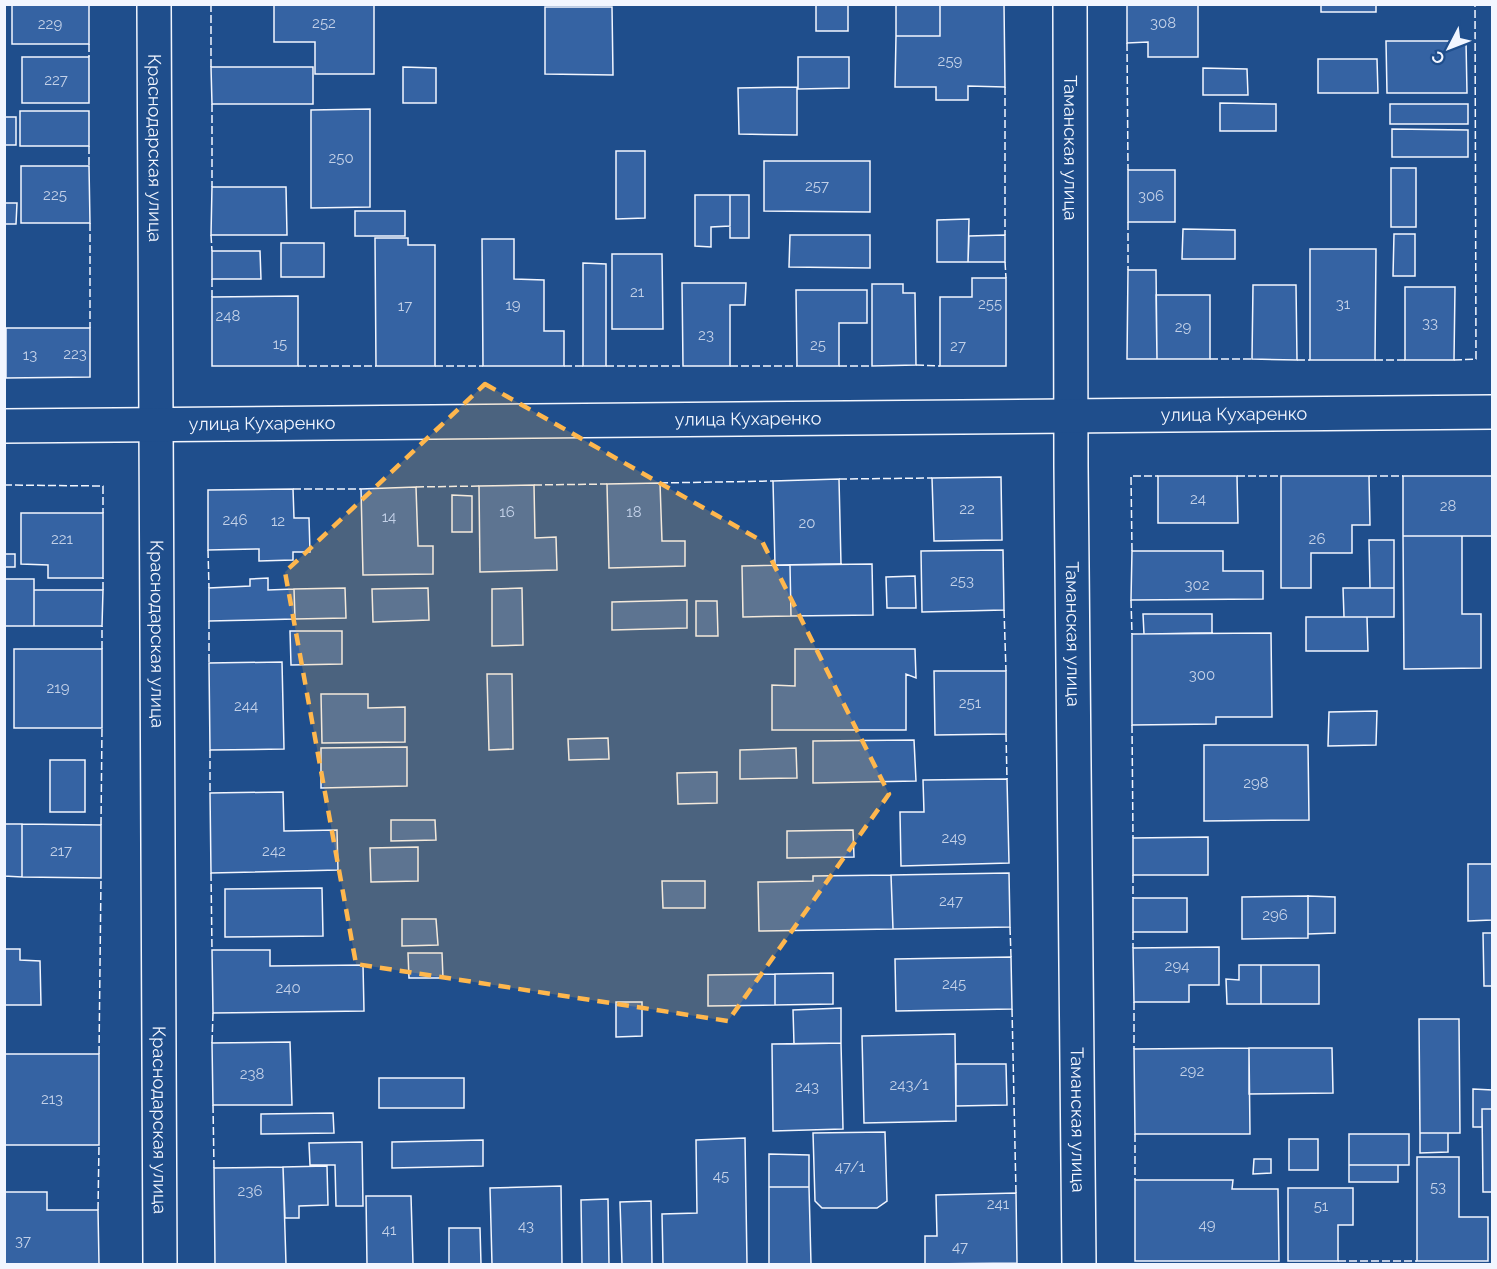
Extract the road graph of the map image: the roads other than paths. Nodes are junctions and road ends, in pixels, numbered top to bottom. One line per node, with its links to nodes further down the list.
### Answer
1 (154, 4): 6 (street, Краснодарская улица)
2 (1070, 4): 4 (street, Таманская улица)
3 (1492, 412): 4 (street, улица Кухаренко)
4 (1071, 417): 6 (street, улица Кухаренко); 8 (street, Таманская улица)
5 (4, 426): 6 (street, улица Кухаренко)
6 (156, 426): 7 (street, Краснодарская улица)
7 (160, 1264)
8 (1079, 1264)

